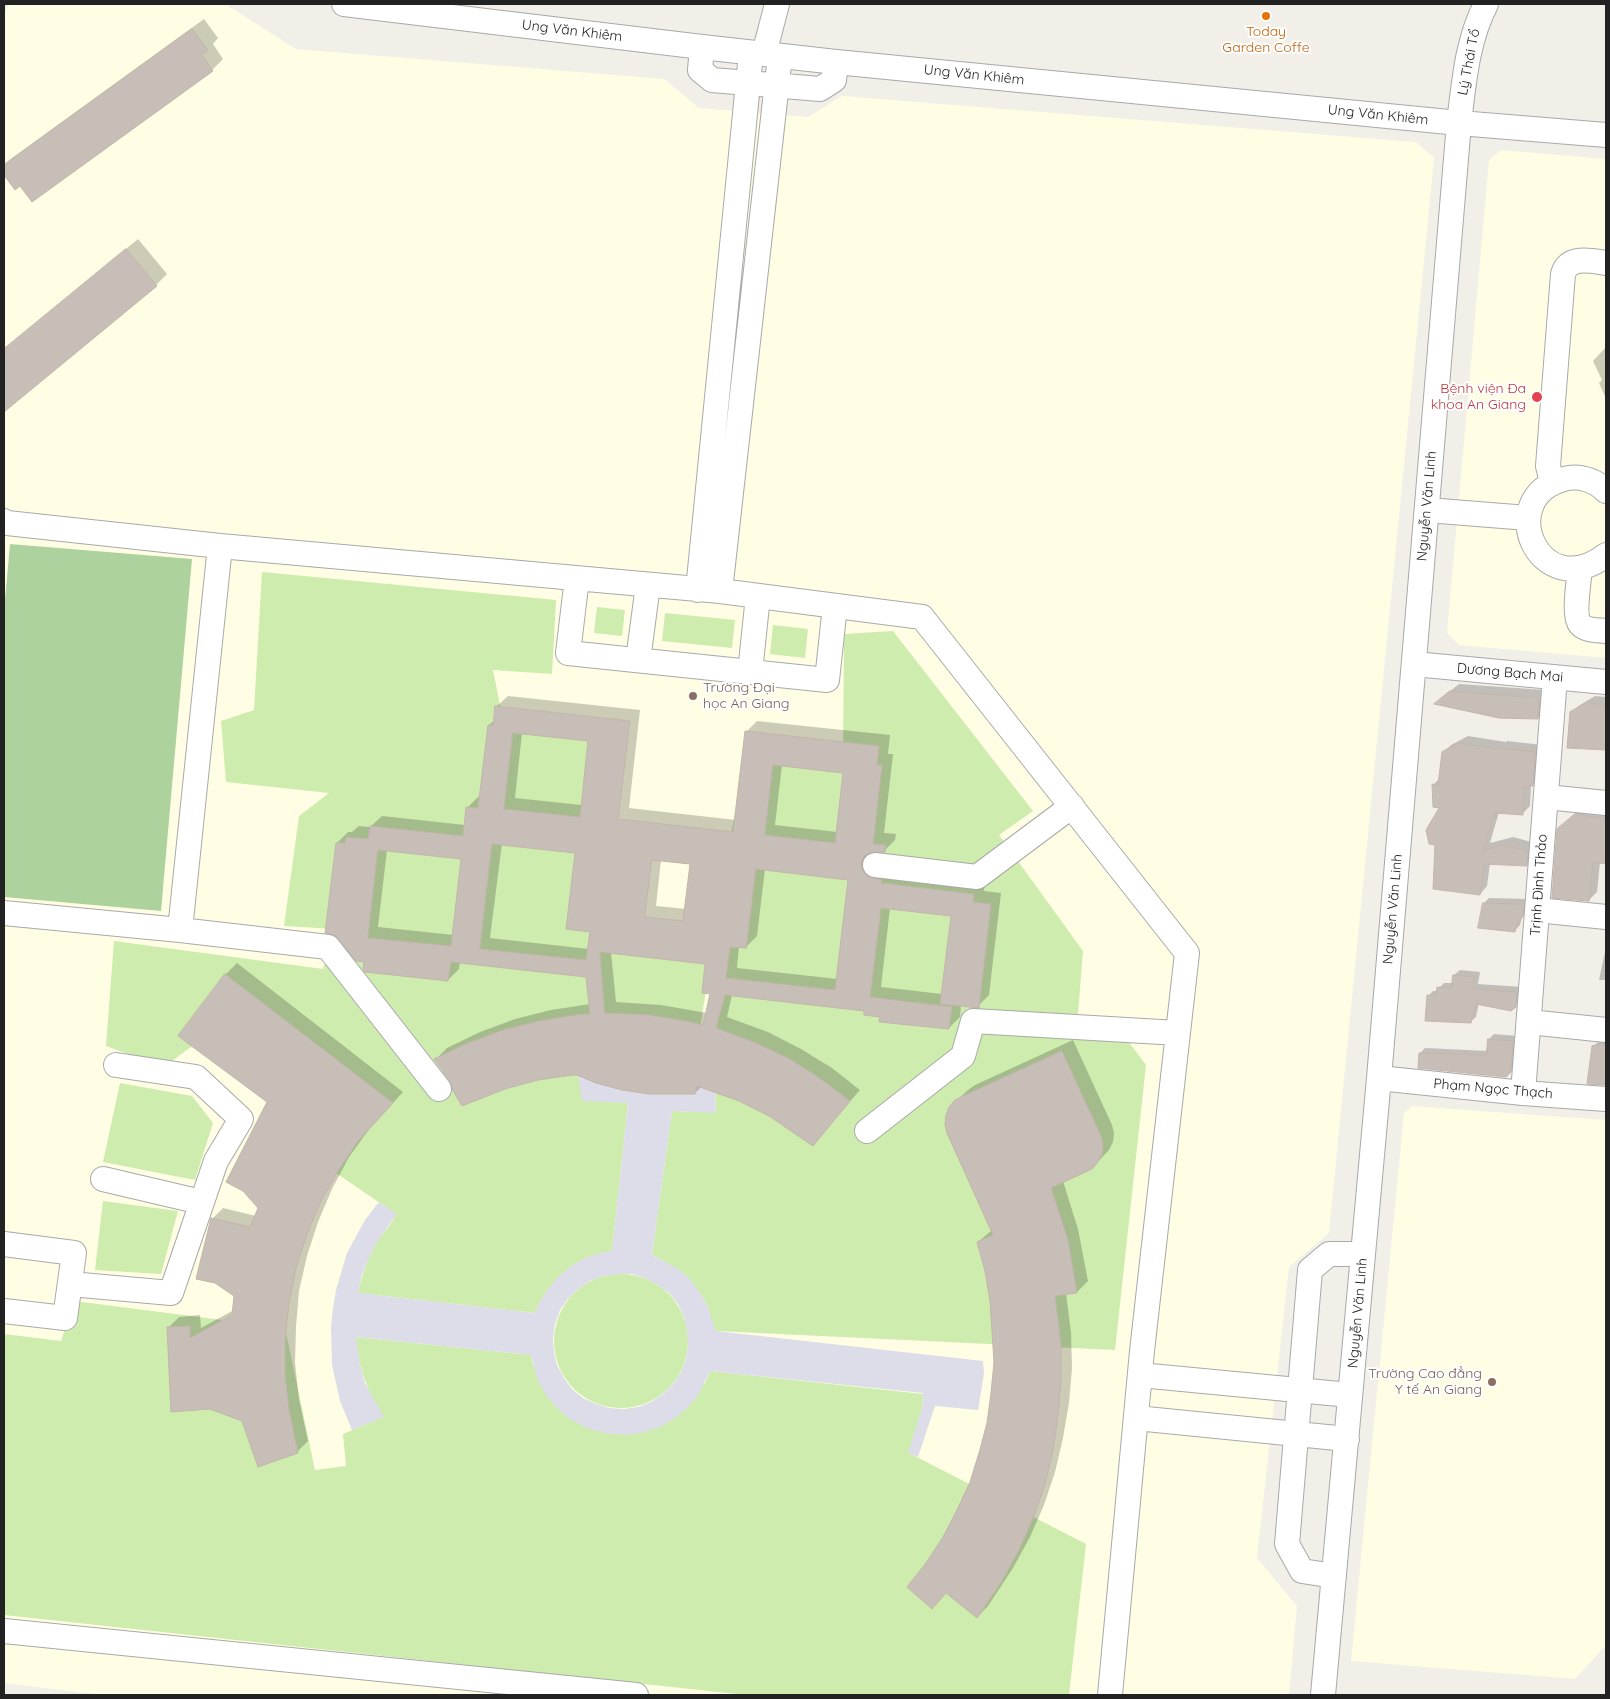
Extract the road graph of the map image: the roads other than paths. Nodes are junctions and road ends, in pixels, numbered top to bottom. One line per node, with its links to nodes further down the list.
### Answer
1 (344, 4): 4 (street, Ung Văn Khiêm)
2 (777, 4): 6 (street)
3 (1486, 4): 10 (street, Lý Thái Tổ)
4 (458, 10): 5 (street, Ung Văn Khiêm)
5 (702, 47): 6 (street, Ung Văn Khiêm); 8 (street)
6 (765, 54): 7 (street, Ung Văn Khiêm); 8 (street); 9 (street)
7 (836, 62): 9 (street); 10 (street, Ung Văn Khiêm)
8 (748, 83): 9 (street); 23 (street)
9 (777, 86): 23 (street)
10 (1458, 123): 11 (street, Ung Văn Khiêm); 15 (street, Nguyễn Văn Linh)
11 (1606, 135)
12 (1606, 263): 13 (street)
13 (1555, 481): 14 (street); 16 (street)
14 (1606, 491)
15 (1427, 510): 16 (street); 28 (street, Nguyễn Văn Linh)
16 (1528, 518): 20 (street)
17 (4, 521): 18 (street)
18 (220, 546): 21 (street); 39 (street)
19 (1606, 556): 20 (street)
20 (1580, 569): 26 (street)
21 (577, 578): 22 (street); 27 (street)
22 (648, 585): 23 (street); 27 (street)
23 (709, 591): 24 (street)
24 (758, 596): 25 (street); 29 (street)
25 (835, 606): 29 (street); 34 (street)
26 (1606, 631)
27 (638, 660): 29 (street)
28 (1414, 664): 30 (street, Dương Bạch Mai); 44 (street, Nguyễn Văn Linh)
29 (750, 672)
30 (1555, 677): 31 (street, Dương Bạch Mai); 32 (street, Trịnh Đình Thảo)
31 (1606, 682)
32 (1546, 797): 33 (street); 36 (street, Trịnh Đình Thảo)
33 (1606, 803)
34 (1072, 806): 35 (street); 42 (street)
35 (875, 865)
36 (1537, 910): 38 (street); 40 (street, Trịnh Đình Thảo)
37 (4, 913): 39 (street)
38 (1606, 917)
39 (180, 930): 45 (street)
40 (1529, 1022): 41 (street); 46 (street, Trịnh Đình Thảo)
41 (1606, 1030)
42 (1178, 1033): 48 (street); 55 (street)
43 (116, 1065): 50 (street)
44 (1379, 1078): 46 (street, Phạm Ngọc Thạch); 52 (street, Nguyễn Văn Linh)
45 (440, 1089)
46 (1523, 1093): 47 (street, Phạm Ngọc Thạch)
47 (1606, 1099)
48 (867, 1131)
49 (103, 1179): 50 (street)
50 (201, 1202): 53 (street)
51 (4, 1244): 53 (street)
52 (1363, 1254): 56 (street); 57 (street, Nguyễn Văn Linh)
53 (70, 1284): 54 (street)
54 (4, 1311)
55 (1140, 1375): 56 (street); 58 (street)
56 (1300, 1390): 57 (street); 59 (street)
57 (1350, 1395): 60 (street, Nguyễn Văn Linh)
58 (1136, 1418): 59 (street); 64 (street)
59 (1296, 1434): 60 (street); 61 (street)
60 (1347, 1439): 61 (street, Nguyễn Văn Linh)
61 (1334, 1576): 65 (street, Nguyễn Văn Linh)
62 (4, 1632): 63 (street)
63 (636, 1695)
64 (1110, 1695)
65 (1323, 1695)

